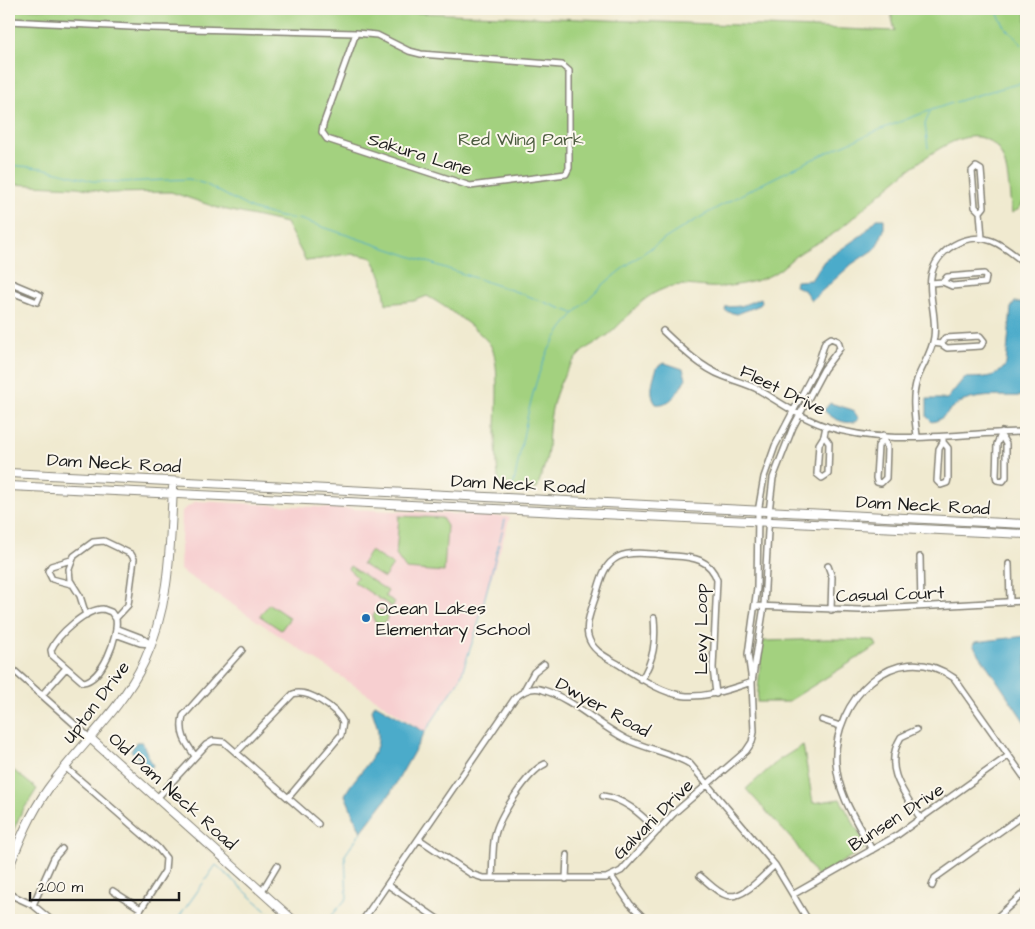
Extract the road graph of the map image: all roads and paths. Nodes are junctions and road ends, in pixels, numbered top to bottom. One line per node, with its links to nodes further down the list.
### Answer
1 (9, 22): 2 (street, Sakura Lane)
2 (356, 33): 2 (street, Sakura Lane)
3 (980, 212): 3 (street); 4 (street)
4 (982, 238): 5 (street); 8 (street)
5 (1026, 264)
6 (9, 282): 9 (street)
7 (943, 282): 7 (street); 8 (street)
8 (931, 283): 11 (street)
9 (9, 291)
10 (663, 331): 13 (street, Fleet Drive)
11 (933, 343): 12 (street); 19 (street)
12 (941, 344): 12 (street)
13 (792, 411): 14 (street, Fleet Drive); 14 (street, Galvani Drive); 28 (street, Galvani Drive)
14 (800, 416): 15 (street, Fleet Drive); 29 (street, Galvani Drive)
15 (826, 426): 18 (street); 20 (street, Fleet Drive)
16 (1026, 432): 17 (street, Fleet Drive)
17 (1002, 435): 17 (street); 21 (street, Fleet Drive)
18 (824, 436): 18 (street)
19 (917, 436): 20 (street, Fleet Drive); 21 (street, Fleet Drive)
20 (883, 438): 20 (street)
21 (943, 440): 21 (street)
22 (9, 473): 23 (main road, Dam Neck Road)
23 (174, 480): 25 (main road, Dam Neck Road); 26 (main road, Upton Drive)
24 (9, 486): 26 (main road, Dam Neck Road)
25 (363, 490): 27 (main road); 28 (main road, Dam Neck Road)
26 (173, 492): 27 (main road, Dam Neck Road); 49 (main road, Upton Drive)
27 (362, 501): 30 (main road, Dam Neck Road)
28 (758, 512): 29 (main road, Dam Neck Road); 30 (street, Galvani Drive)
29 (769, 512): 31 (street, Galvani Drive); 32 (main road, Dam Neck Road)
30 (758, 521): 31 (main road, Dam Neck Road); 41 (street, Galvani Drive)
31 (768, 522): 33 (main road, Dam Neck Road); 42 (street, Galvani Drive)
32 (1026, 524)
33 (1026, 534)
34 (920, 557): 43 (street)
35 (71, 560): 38 (street); 38 (street); 46 (street)
36 (1009, 564): 40 (street)
37 (828, 566): 44 (street)
38 (71, 584): 45 (street)
39 (1026, 601): 40 (street, Casual Court)
40 (1010, 602): 43 (street, Casual Court)
41 (755, 606): 42 (street, Casual Court); 55 (street, Galvani Drive)
42 (764, 606): 44 (street, Casual Court); 55 (street, Galvani Drive)
43 (922, 606): 44 (street, Casual Court)
44 (832, 610)
45 (86, 615): 46 (street); 53 (street)
46 (116, 618): 48 (street)
47 (654, 618): 54 (street)
48 (116, 631): 49 (street); 53 (street)
49 (151, 644): 62 (main road, Upton Drive)
50 (242, 650): 64 (street)
51 (544, 664): 56 (street)
52 (9, 666): 58 (street, Old Dam Neck Road)
53 (66, 668): 58 (street)
54 (641, 680): 57 (street, Levy Loop); 57 (street, Levy Loop)
55 (752, 682): 57 (street, Levy Loop); 69 (street, Galvani Drive)
56 (523, 692): 69 (street, Dwyer Road); 77 (street)
57 (716, 694)
58 (42, 695): 62 (street, Old Dam Neck Road)
59 (822, 720): 60 (street)
60 (840, 726): 65 (street); 79 (street)
61 (916, 730): 74 (street)
62 (90, 738): 67 (main road, Upton Drive); 71 (main road, Old Dam Neck Road)
63 (237, 752): 64 (street); 72 (street); 72 (street)
64 (195, 756): 71 (street)
65 (1008, 756): 68 (street); 74 (street, Bunsen Drive)
66 (545, 764): 86 (street)
67 (65, 768): 83 (main road, Upton Drive); 96 (street)
68 (1026, 780)
69 (707, 784): 76 (street, Galvani Drive); 81 (street, Dwyer Road)
70 (603, 796): 76 (street)
71 (157, 798): 91 (main road, Old Dam Neck Road)
72 (288, 798): 75 (street)
73 (1026, 813): 89 (street)
74 (922, 819): 79 (street, Bunsen Drive)
75 (318, 824)
76 (658, 831): 84 (street, Galvani Drive)
77 (419, 839): 86 (street, Galvani Drive); 88 (street)
78 (62, 849): 95 (street)
79 (872, 850): 94 (street, Bunsen Drive)
80 (567, 854): 87 (street)
81 (775, 865): 85 (street); 94 (street, Dwyer Road)
82 (277, 866): 91 (street)
83 (9, 867)
84 (612, 876): 87 (street, Galvani Drive); 102 (street)
85 (700, 876)
86 (492, 878): 87 (street, Galvani Drive)
87 (566, 879)
88 (388, 884): 100 (street); 101 (street)
89 (932, 886)
90 (113, 891): 96 (street)
91 (262, 891): 99 (main road, Old Dam Neck Road)
92 (1026, 892): 104 (street)
93 (9, 894): 95 (street)
94 (794, 894): 103 (street, Dwyer Road)
95 (33, 905): 97 (street)
96 (141, 910): 98 (street)
97 (52, 920)
98 (134, 920)
99 (293, 920)
100 (363, 920)
101 (439, 920)
102 (646, 920)
103 (808, 920)
104 (994, 920)

